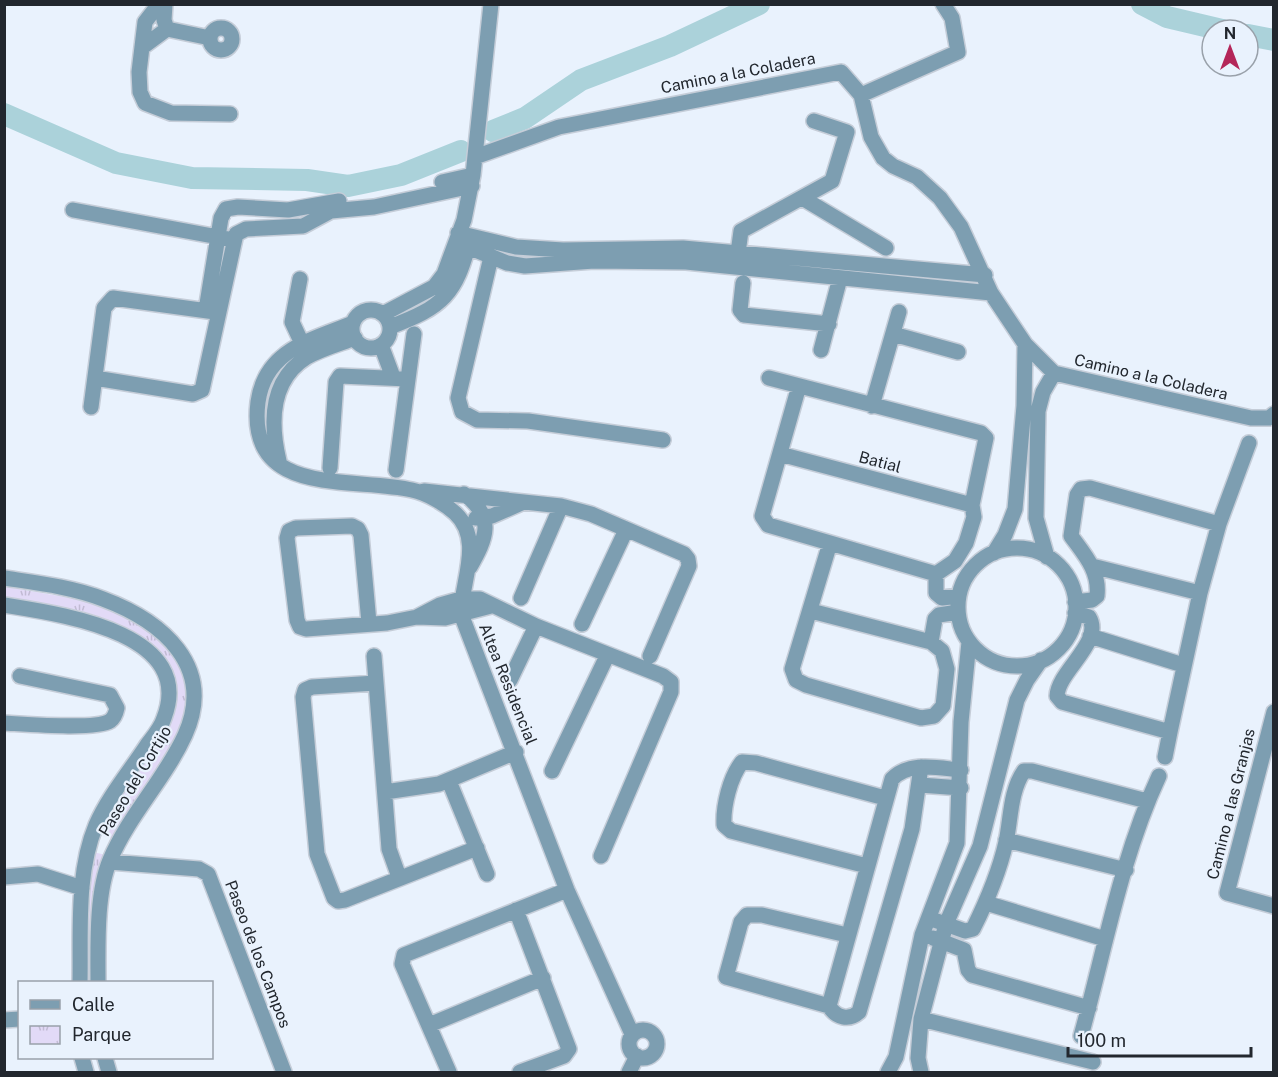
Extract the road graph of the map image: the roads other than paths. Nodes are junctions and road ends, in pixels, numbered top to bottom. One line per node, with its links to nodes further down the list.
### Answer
1 (159, 4): 7 (street)
2 (165, 4): 5 (street)
3 (491, 4): 11 (street)
4 (943, 4): 8 (street)
5 (167, 29): 6 (street); 7 (street)
6 (210, 38)
7 (144, 46): 9 (street)
8 (861, 95): 11 (street, Camino a la Coladera); 22 (street, Camino a la Coladera)
9 (230, 114)
10 (814, 121): 13 (street)
11 (475, 157): 12 (street)
12 (472, 181): 15 (street); 16 (street); 16 (street)
13 (804, 199): 17 (street); 18 (street)
14 (73, 210): 16 (street)
15 (464, 236): 19 (street); 20 (street); 28 (street)
16 (226, 238): 26 (street)
17 (886, 248)
18 (738, 253): 19 (street); 21 (street)
19 (594, 255): 20 (street); 21 (street)
20 (492, 257): 46 (street)
21 (848, 274): 22 (street); 25 (street); 29 (street)
22 (985, 275): 25 (street, Camino a la Coladera)
23 (300, 279): 35 (street)
24 (743, 283): 29 (street)
25 (991, 293): 33 (street, Camino a la Coladera)
26 (213, 312): 39 (street); 39 (street)
27 (900, 312): 32 (street)
28 (387, 320): 30 (street); 34 (street)
29 (829, 324): 36 (street)
30 (354, 331): 34 (street); 35 (street)
31 (414, 334): 40 (street)
32 (893, 334): 37 (street); 43 (street)
33 (1025, 344): 38 (street, Camino a la Coladera); 61 (street)
34 (381, 345): 40 (street)
35 (305, 350): 51 (street)
36 (821, 350)
37 (958, 352)
38 (1054, 373): 45 (street, Camino a la Coladera); 62 (street)
39 (95, 378): 44 (street)
40 (400, 378): 49 (street); 50 (street)
41 (769, 378): 42 (street)
42 (799, 386): 43 (street); 48 (street)
43 (872, 406): 54 (street)
44 (91, 407)
45 (1274, 414)
46 (663, 440)
47 (1249, 443): 58 (street)
48 (780, 454): 54 (street, Batial); 60 (street)
49 (330, 468)
50 (396, 470)
51 (412, 490): 52 (street); 56 (street)
52 (464, 494): 53 (street); 57 (street)
53 (524, 502): 55 (street); 57 (street)
54 (972, 505): 65 (street)
55 (561, 506): 59 (street); 69 (street)
56 (456, 514): 57 (street); 64 (street)
57 (484, 518): 64 (street)
58 (1219, 524): 63 (street); 67 (street)
59 (626, 530): 76 (street); 83 (street)
60 (830, 543): 65 (street); 73 (street)
61 (994, 553): 62 (street); 68 (street)
62 (1047, 556): 72 (street)
63 (1092, 566): 67 (street); 72 (street)
64 (470, 567): 71 (street)
65 (936, 574): 68 (street)
66 (4, 578): 106 (street, Paseo del Cortijo)
67 (1200, 593): 85 (street)
68 (959, 596): 74 (street)
69 (521, 598)
70 (4, 605): 105 (street, Paseo del Cortijo)
71 (461, 606): 75 (street); 77 (street); 92 (street, Altea Residencial)
72 (1075, 608): 78 (street); 84 (street)
73 (811, 611): 79 (street); 79 (street)
74 (958, 612): 79 (street); 80 (street)
75 (369, 623): 75 (street)
76 (582, 624)
77 (536, 626): 82 (street); 87 (street)
78 (1090, 636): 85 (street); 91 (street)
79 (931, 642)
80 (969, 642): 84 (street); 95 (street)
81 (374, 656): 88 (street)
82 (607, 656): 96 (street); 108 (street)
83 (650, 656)
84 (1041, 660): 121 (street)
85 (1184, 665): 91 (street)
86 (20, 676): 90 (street)
87 (510, 680)
88 (376, 683): 101 (street); 114 (street)
89 (1274, 712): 118 (street, Camino a las Granjas)
90 (4, 723)
91 (1170, 732): 93 (street)
92 (516, 752): 98 (street); 116 (street, Altea Residencial)
93 (1165, 757)
94 (921, 767): 95 (street); 99 (street); 102 (street)
95 (961, 770): 100 (street)
96 (552, 771)
97 (1159, 776): 103 (street)
98 (449, 781): 101 (street); 107 (street)
99 (920, 784): 100 (street); 129 (street)
100 (961, 788): 120 (street)
101 (385, 792): 114 (street)
102 (885, 798): 110 (street); 110 (street)
103 (1147, 801): 104 (street); 111 (street)
104 (1006, 840): 111 (street); 117 (street)
105 (91, 841): 106 (street); 115 (street, Paseo del Cortijo)
106 (117, 846): 109 (street, Paseo del Cortijo)
107 (477, 848): 112 (street); 114 (street)
108 (601, 856)
109 (110, 862): 128 (street, Paseo del Cortijo); 139 (street, Paseo de los Campos)
110 (867, 866): 122 (street)
111 (1126, 870): 124 (street)
112 (488, 874)
113 (4, 877): 115 (street)
114 (399, 877)
115 (82, 888): 127 (street, Paseo del Cortijo)
116 (567, 890): 119 (street); 133 (street, Altea Residencial)
117 (986, 903): 121 (street); 124 (street)
118 (1274, 906)
119 (516, 910): 126 (street); 132 (street)
120 (928, 919): 121 (street); 123 (street)
121 (946, 924): 125 (street)
122 (847, 935): 129 (street); 129 (street)
123 (922, 935): 125 (street); 136 (street)
124 (1105, 939): 130 (street)
125 (943, 941): 130 (street); 131 (street)
126 (543, 978): 132 (street); 141 (street)
127 (80, 981)
128 (98, 981)
129 (829, 1006)
130 (1089, 1008): 134 (street)
131 (921, 1019): 137 (street); 138 (street)
132 (429, 1025): 140 (street)
133 (632, 1034): 135 (street); 135 (street)
134 (1081, 1036)
135 (637, 1056): 142 (street)
136 (896, 1057): 138 (street); 143 (street)
137 (1093, 1062)
138 (920, 1065)
139 (284, 1072)
140 (449, 1072)
141 (520, 1072)
142 (629, 1072)
143 (888, 1072)

